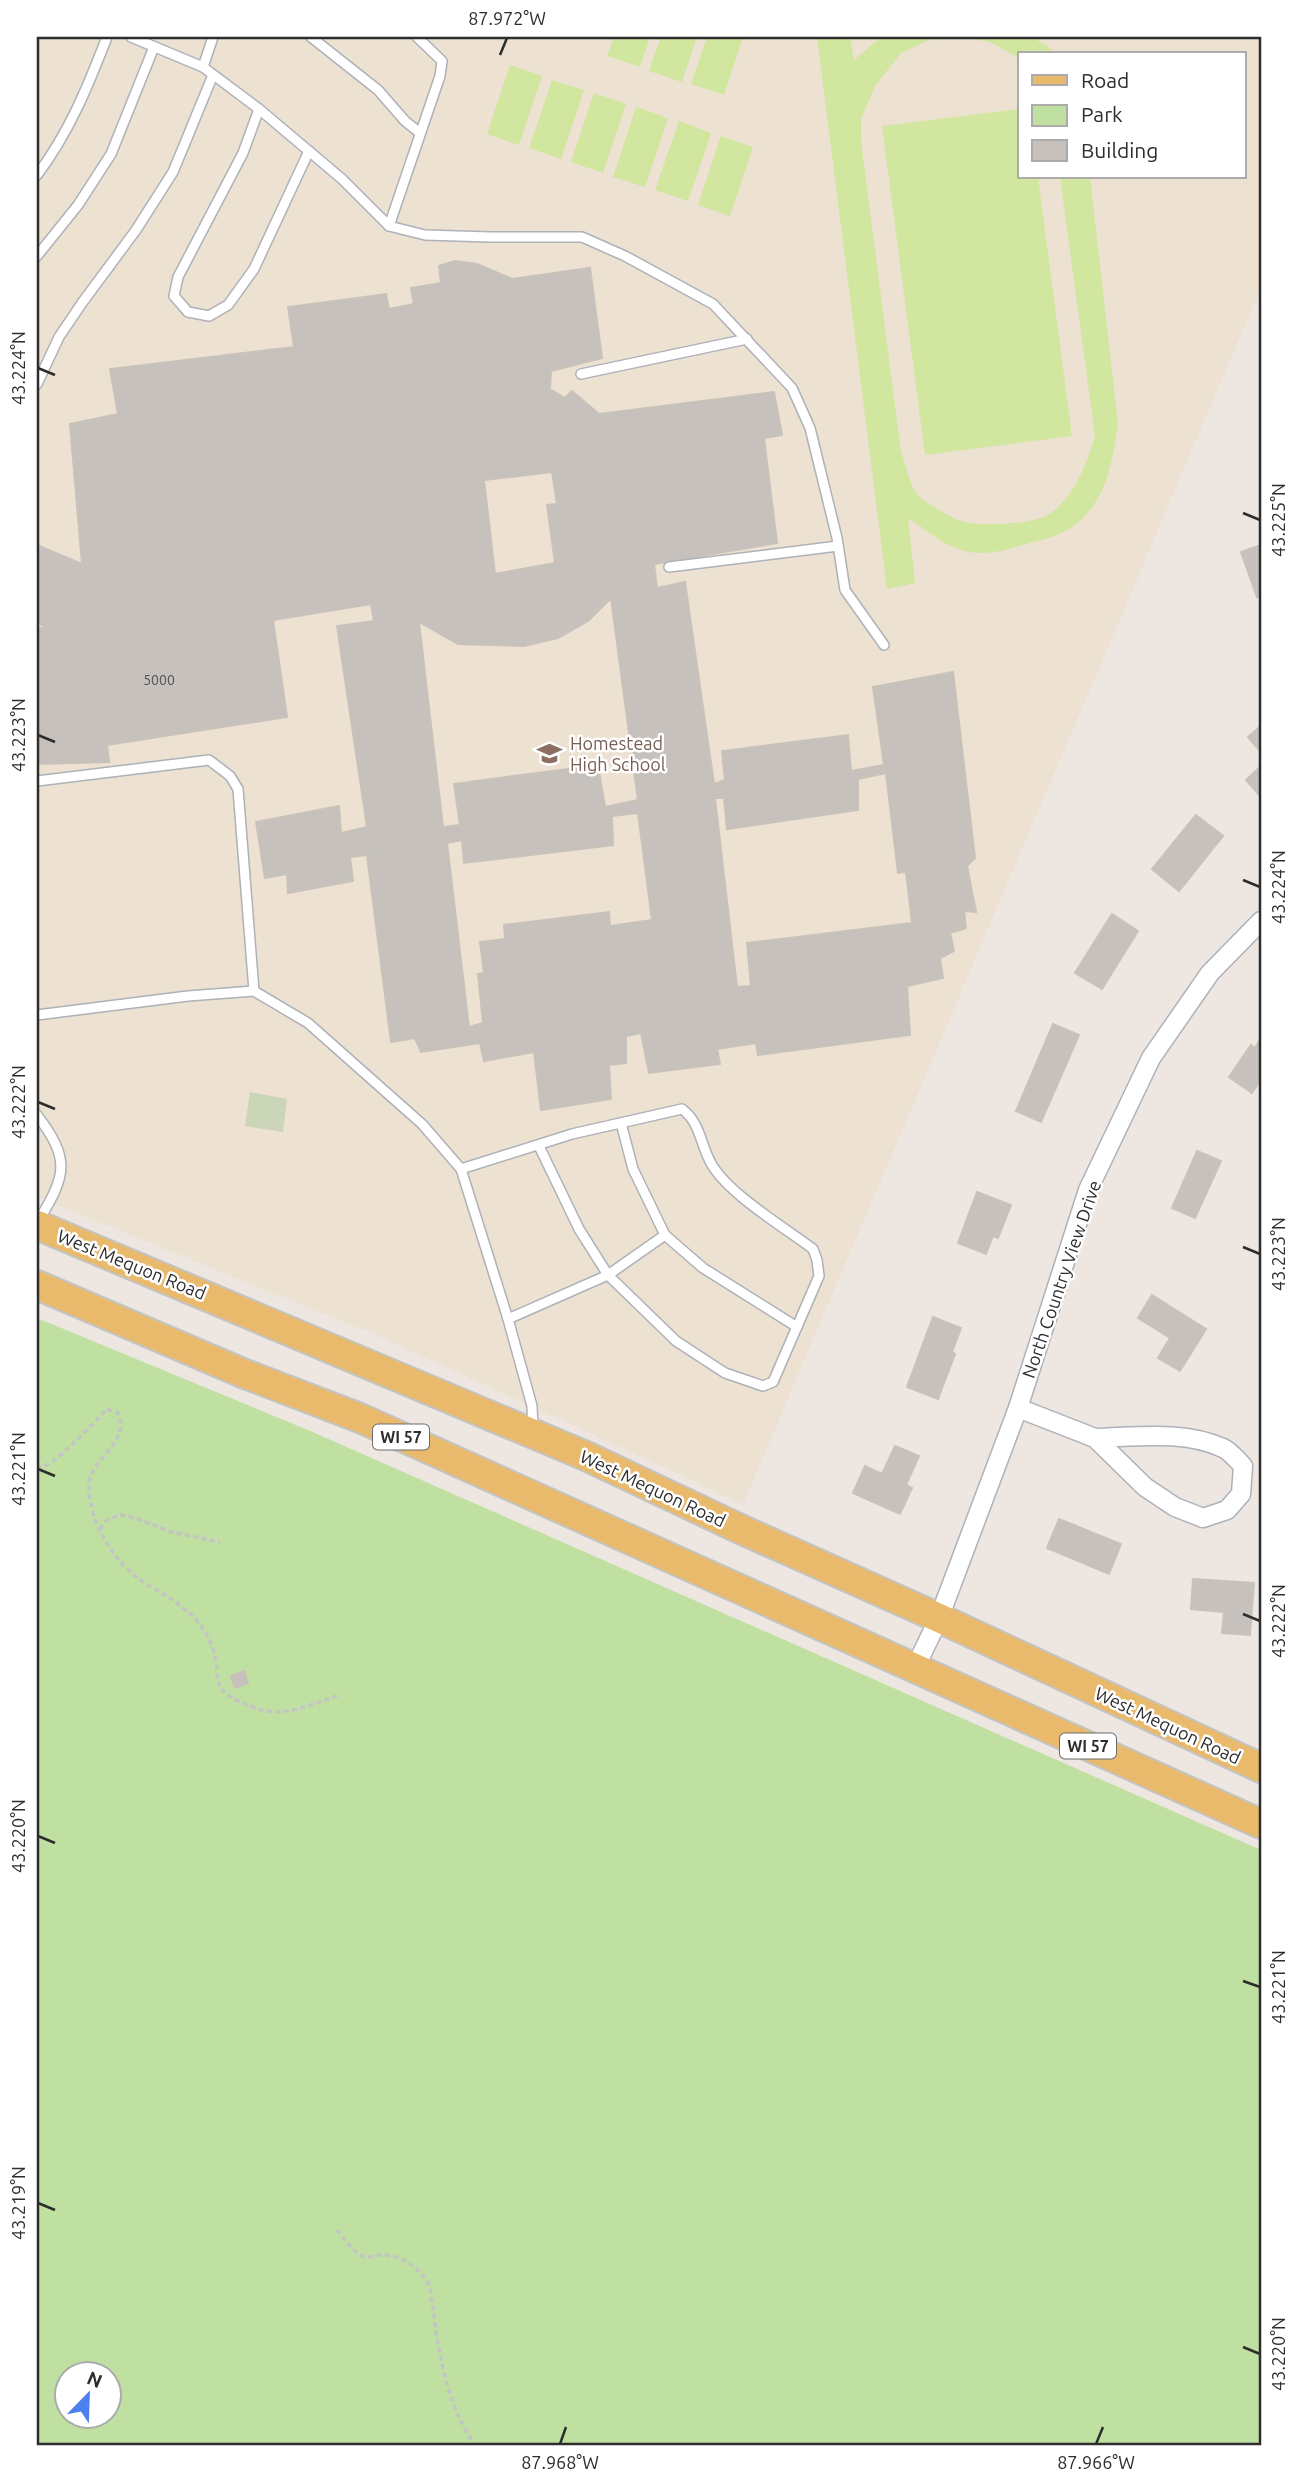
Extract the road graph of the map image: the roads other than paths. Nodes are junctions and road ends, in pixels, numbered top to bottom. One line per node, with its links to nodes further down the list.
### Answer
1 (107, 37): 12 (lane)
2 (131, 37): 6 (lane)
3 (212, 37): 7 (lane)
4 (311, 37): 10 (lane)
5 (417, 37): 10 (lane)
6 (154, 47): 7 (lane); 14 (lane)
7 (203, 67): 8 (lane)
8 (212, 75): 9 (lane); 17 (lane)
9 (259, 109): 11 (lane); 11 (lane)
10 (420, 133): 13 (lane)
11 (309, 151): 13 (lane)
12 (37, 175)
13 (389, 226): 15 (lane)
14 (37, 256)
15 (747, 339): 16 (lane); 18 (lane)
16 (581, 374)
17 (37, 384)
18 (838, 546): 19 (lane); 20 (lane)
19 (669, 567)
20 (884, 645)
21 (37, 781): 23 (lane)
22 (1261, 921): 35 (street, North Country View Drive)
23 (254, 991): 24 (lane); 28 (lane)
24 (37, 1015)
25 (37, 1115): 29 (lane)
26 (621, 1123): 27 (lane); 30 (lane); 34 (lane)
27 (540, 1146): 28 (lane); 31 (lane)
28 (461, 1169): 33 (lane)
29 (37, 1225): 36 (main road, West Mequon Road)
30 (665, 1235): 31 (lane); 34 (lane)
31 (608, 1275): 33 (lane); 34 (lane)
32 (37, 1285): 39 (main road, WI 57)
33 (508, 1319): 36 (lane)
34 (797, 1326)
35 (1018, 1408): 37 (street); 38 (street, North Country View Drive)
36 (533, 1434): 38 (main road, West Mequon Road)
37 (1095, 1438): 37 (street)
38 (939, 1618): 39 (street, North Country View Drive); 40 (main road, West Mequon Road)
39 (915, 1668): 41 (main road, WI 57)
40 (1261, 1768)
41 (1261, 1824)

